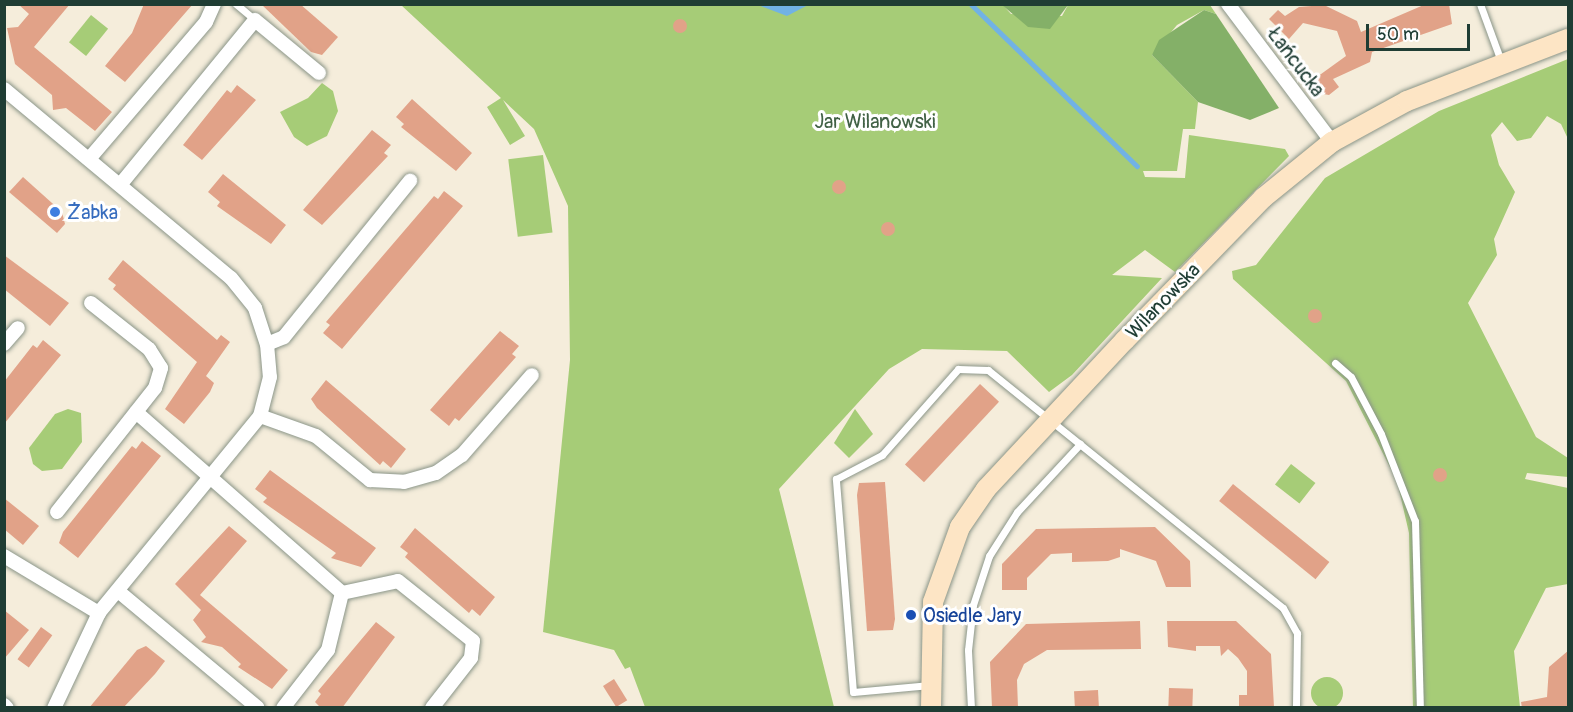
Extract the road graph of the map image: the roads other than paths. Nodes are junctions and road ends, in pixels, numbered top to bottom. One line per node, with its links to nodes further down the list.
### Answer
1 (214, 4): 11 (street)
2 (236, 4): 5 (lane)
3 (1228, 4): 10 (street, Łańcucka)
4 (1480, 4): 7 (lane)
5 (255, 20): 8 (street); 13 (street)
6 (1569, 39): 7 (street, Wilanowska)
7 (1502, 64): 10 (street, Wilanowska)
8 (319, 73)
9 (4, 89): 11 (street)
10 (1332, 142): 22 (street, Wilanowska)
11 (89, 159): 13 (street)
12 (410, 181): 17 (street)
13 (120, 185): 17 (street)
14 (92, 303): 20 (street)
15 (18, 328): 16 (street)
16 (4, 344)
17 (267, 344): 21 (street)
18 (1335, 363): 38 (lane)
19 (532, 375): 21 (street)
20 (136, 412): 24 (street); 25 (street)
21 (260, 416): 24 (street)
22 (1050, 420): 23 (lane); 30 (street, Wilanowska); 30 (lane)
23 (1080, 444): 36 (lane); 37 (lane)
24 (211, 478): 27 (street); 28 (street)
25 (57, 512)
26 (4, 556): 29 (street)
27 (118, 591): 29 (street); 33 (street)
28 (342, 593): 31 (street); 34 (street)
29 (99, 613): 32 (street)
30 (930, 685): 35 (street, Wilanowska)
31 (286, 707)
32 (54, 708)
33 (258, 708)
34 (432, 708)
35 (930, 708)
36 (970, 708)
37 (1296, 708)
38 (1420, 708)

